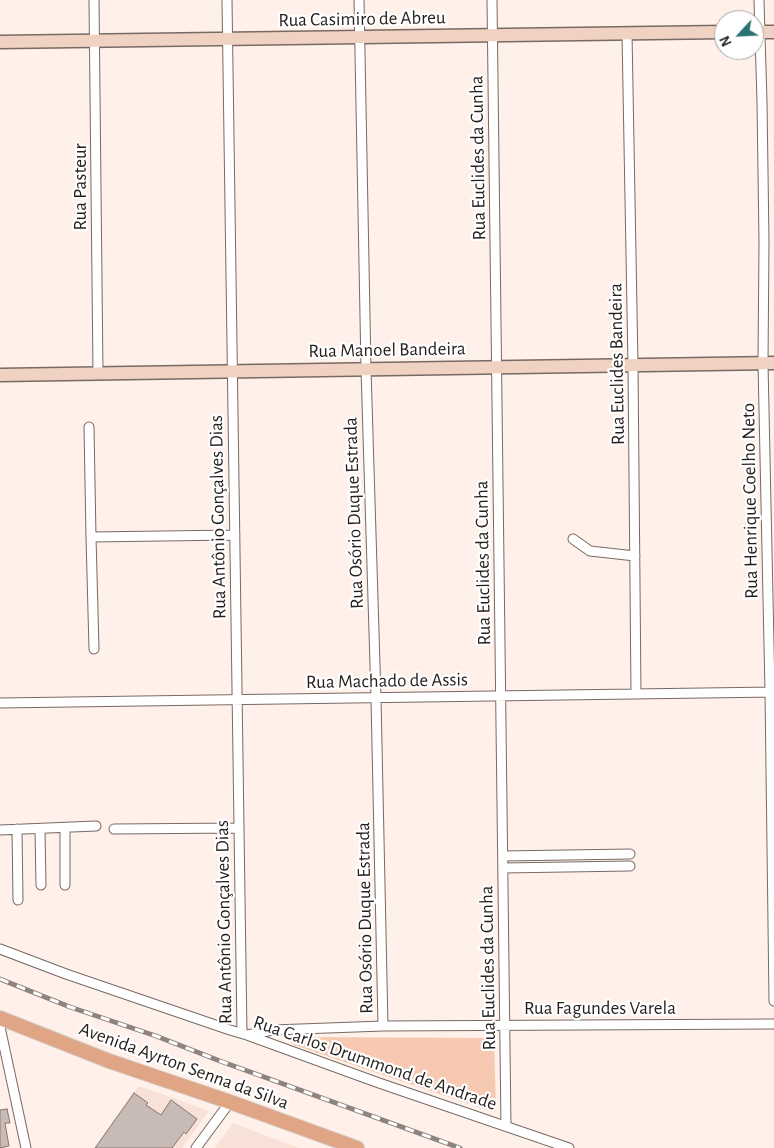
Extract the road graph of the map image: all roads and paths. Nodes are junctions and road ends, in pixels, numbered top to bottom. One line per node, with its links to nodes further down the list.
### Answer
1 (94, 0): 10 (street, Rua Pasteur)
2 (227, 0): 9 (street, Rua Antônio Gonçalves Dias)
3 (359, 0): 8 (street, Rua Osório Duque Estrada)
4 (492, 0): 7 (street, Rua Euclides da Cunha)
5 (714, 32): 6 (street, Rua Casimiro de Abreu)
6 (627, 33): 7 (street, Rua Casimiro de Abreu); 14 (street, Rua Euclides Bandeira)
7 (493, 35): 8 (street, Rua Casimiro de Abreu); 15 (street, Rua Euclides da Cunha)
8 (360, 38): 9 (street, Rua Casimiro de Abreu); 16 (street, Rua Osório Duque Estrada)
9 (228, 40): 10 (street, Rua Casimiro de Abreu); 17 (street, Rua Antônio Gonçalves Dias)
10 (95, 41): 11 (street, Rua Casimiro de Abreu); 18 (street, Rua Pasteur)
11 (0, 42)
12 (758, 60): 13 (street, Rua Henrique Coelho Neto)
13 (769, 363): 14 (street, Rua Manoel Bandeira); 26 (street, Rua Henrique Coelho Neto)
14 (633, 365): 15 (street, Rua Manoel Bandeira); 24 (street, Rua Euclides Bandeira)
15 (497, 366): 16 (street, Rua Manoel Bandeira); 28 (street, Rua Euclides da Cunha)
16 (366, 370): 17 (street, Rua Manoel Bandeira); 29 (street, Rua Osório Duque Estrada)
17 (232, 371): 18 (street, Rua Manoel Bandeira); 21 (street, Rua Antônio Gonçalves Dias)
18 (98, 373): 19 (street, Rua Manoel Bandeira)
19 (0, 374)
20 (89, 427): 22 (street)
21 (235, 535): 22 (street); 30 (street, Rua Antônio Gonçalves Dias)
22 (91, 537): 25 (street)
23 (572, 539): 24 (street)
24 (635, 556): 27 (street, Rua Euclides Bandeira)
25 (94, 649)
26 (772, 692): 27 (street, Rua Machado de Assis); 47 (street, Rua Henrique Coelho Neto)
27 (636, 694): 28 (street, Rua Machado de Assis)
28 (501, 696): 29 (street, Rua Machado de Assis); 40 (street, Rua Euclides da Cunha)
29 (376, 698): 30 (street, Rua Machado de Assis); 51 (street, Rua Osório Duque Estrada)
30 (236, 700): 31 (street, Rua Machado de Assis); 35 (street, Rua Antônio Gonçalves Dias)
31 (0, 703)
32 (96, 826): 34 (street)
33 (40, 828): 34 (street); 36 (street); 44 (street)
34 (64, 828): 43 (street)
35 (238, 828): 37 (street); 53 (street, Rua Antônio Gonçalves Dias)
36 (17, 829): 38 (street); 45 (street)
37 (114, 829)
38 (0, 830)
39 (630, 854): 40 (street)
40 (503, 856): 42 (street, Rua Euclides da Cunha)
41 (630, 866): 42 (street)
42 (503, 868): 50 (street, Rua Euclides da Cunha)
43 (65, 885)
44 (41, 886)
45 (18, 900)
46 (0, 949): 53 (street, Rua Carlos Drummond de Andrade)
47 (774, 1001)
48 (0, 1018): 54 (main road, Avenida Ayrton Senna da Silva)
49 (774, 1024): 50 (street, Rua Fagundes Varela)
50 (504, 1025): 51 (street, Rua Fagundes Varela); 55 (street, Rua Euclides da Cunha)
51 (383, 1026): 53 (street, Rua Fagundes Varela)
52 (0, 1027): 56 (street)
53 (245, 1034): 55 (street, Rua Carlos Drummond de Andrade)
54 (230, 1102): 57 (street); 58 (main road, Avenida Ayrton Senna da Silva)
55 (506, 1126): 59 (street, Rua Carlos Drummond de Andrade)
56 (26, 1148)
57 (196, 1148)
58 (356, 1148)
59 (569, 1148)

